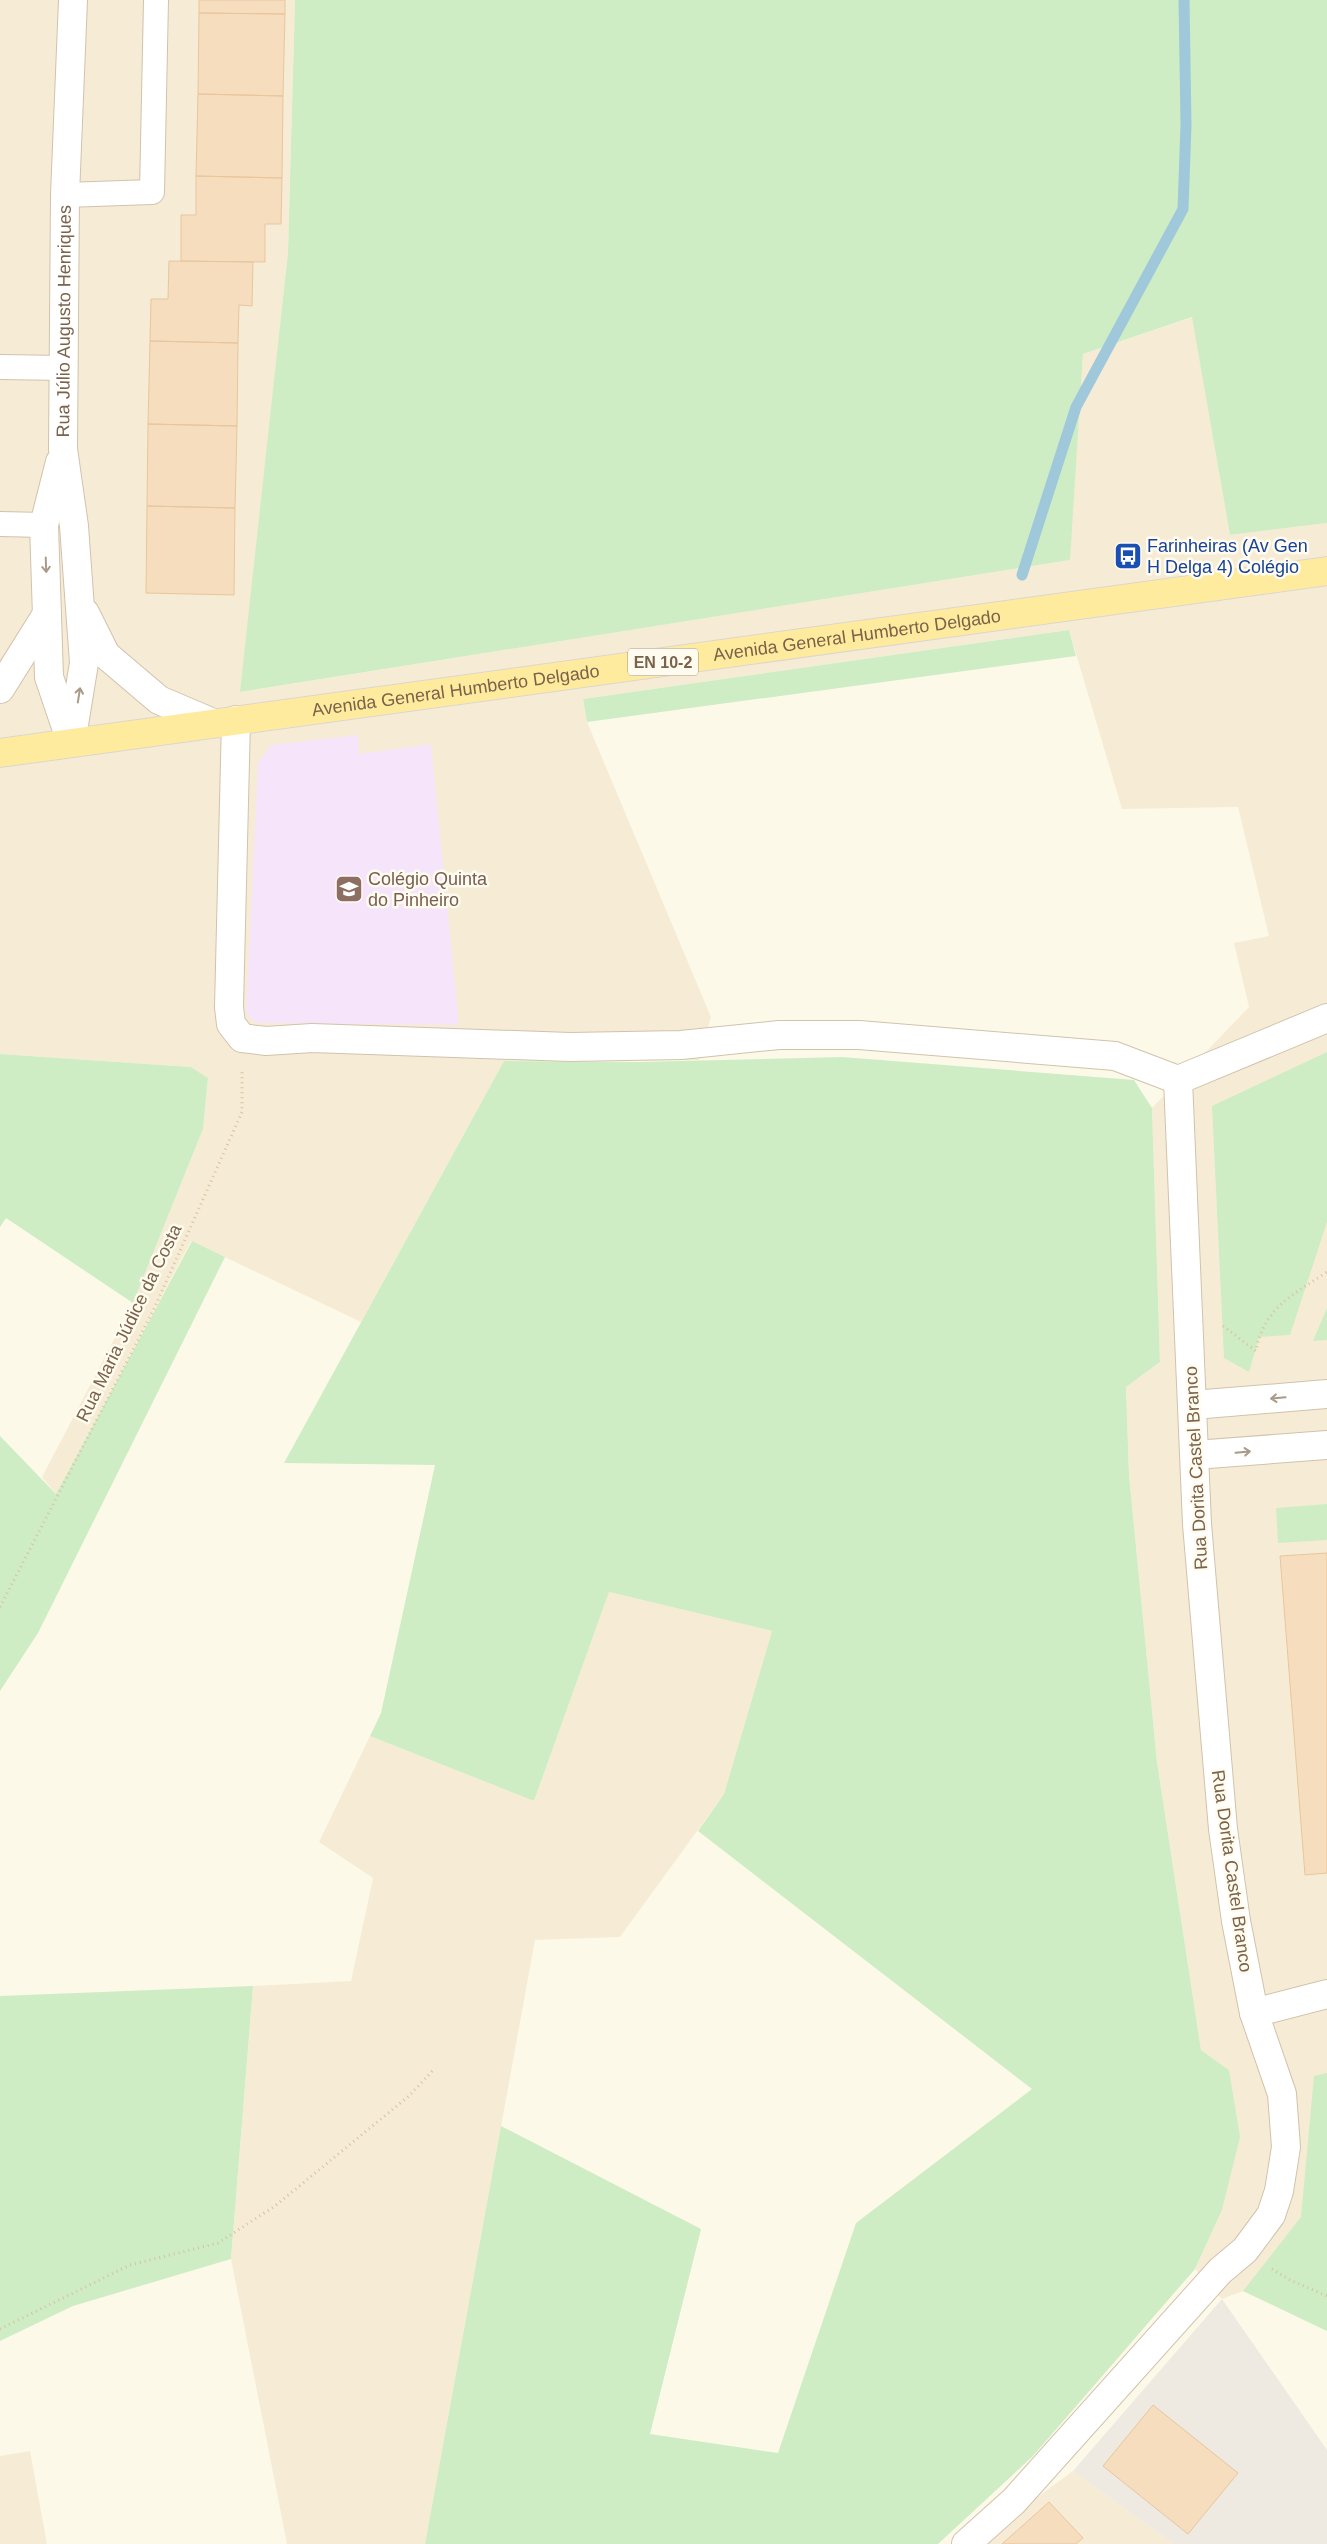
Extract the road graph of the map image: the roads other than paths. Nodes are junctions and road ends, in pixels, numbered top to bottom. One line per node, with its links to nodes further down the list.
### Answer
1 (73, 0): 3 (street, Rua Júlio Augusto Henriques)
2 (156, 0): 3 (lane, Rua Júlio Augusto Henriques)
3 (65, 195): 5 (street, Rua Júlio Augusto Henriques)
4 (0, 367): 5 (lane)
5 (64, 368): 6 (street, Rua Júlio Augusto Henriques)
6 (63, 448): 8 (street, Rua Júlio Augusto Henriques); 10 (street, Rua Júlio Augusto Henriques)
7 (0, 524): 8 (lane)
8 (44, 525): 11 (street, Rua Júlio Augusto Henriques, one-way to 11)
9 (1327, 571): 13 (main road, Avenida General Humberto Delgado / EN 10-2)
10 (79, 601): 13 (street, Rua Júlio Augusto Henriques); 14 (street, Rua Júlio Augusto Henriques, one-way to 10)
11 (47, 614): 12 (street); 14 (street, Rua Júlio Augusto Henriques)
12 (0, 688)
13 (225, 722): 14 (main road, Avenida General Humberto Delgado / EN 10-2); 17 (street)
14 (71, 743): 15 (main road, Avenida General Humberto Delgado / EN 10-2)
15 (0, 753)
16 (1327, 1018): 17 (street)
17 (1178, 1080): 19 (street, Rua Dorita Castel Branco)
18 (1327, 1394): 19 (street, one-way to 19)
19 (1192, 1405): 21 (street, Rua Dorita Castel Branco)
20 (1327, 1445): 21 (street, one-way to 20)
21 (1195, 1455): 23 (street, Rua Dorita Castel Branco)
22 (1327, 1994): 23 (street)
23 (1254, 2013): 24 (street, Rua Dorita Castel Branco)
24 (966, 2544)

